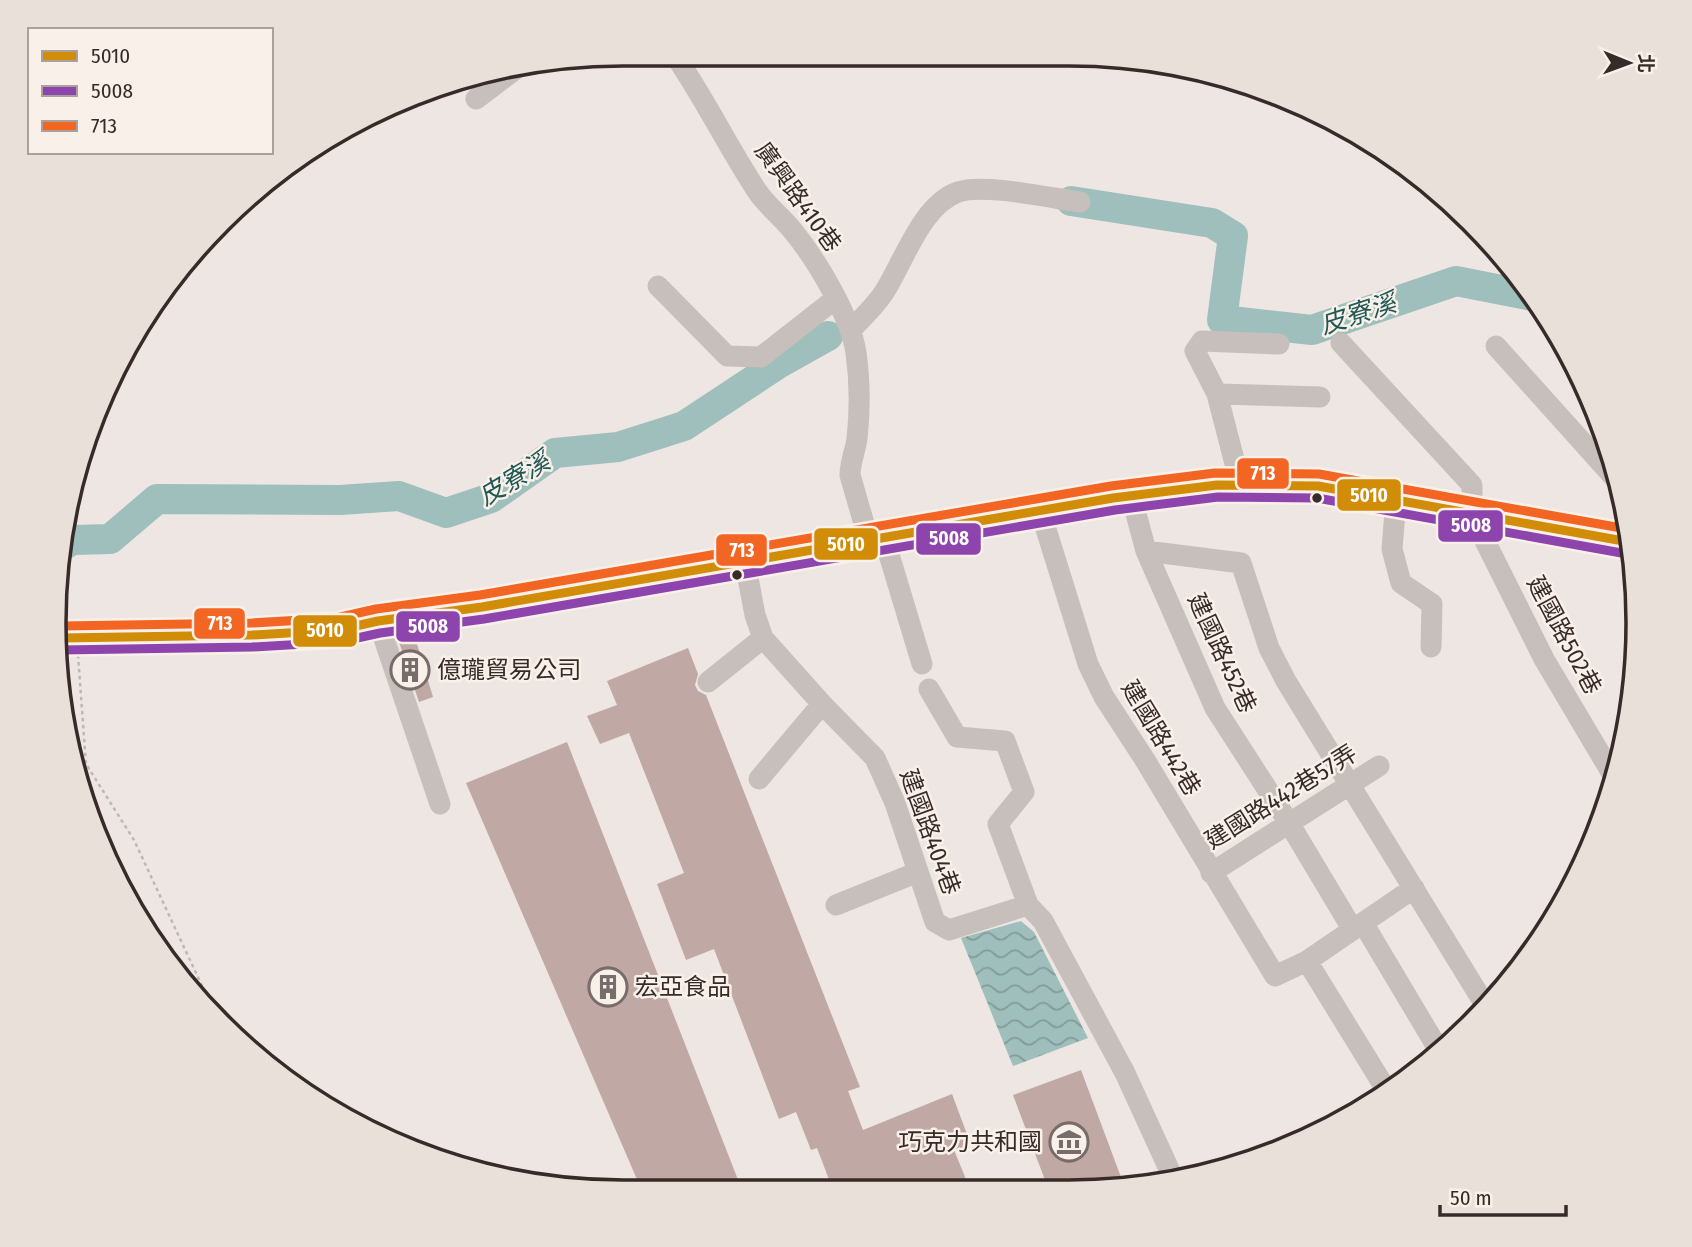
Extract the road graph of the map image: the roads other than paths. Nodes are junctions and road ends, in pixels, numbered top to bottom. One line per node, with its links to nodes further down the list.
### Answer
1 (682, 66): 6 (street, 廣興路410巷)
2 (501, 80): 3 (street)
3 (476, 99)
4 (1080, 202): 7 (street)
5 (658, 286): 6 (street)
6 (835, 299): 7 (street, 廣興路410巷)
7 (851, 330): 19 (street, 廣興路410巷)
8 (1341, 343): 18 (street)
9 (1279, 344): 11 (street)
10 (1496, 346): 13 (street)
11 (1217, 394): 12 (street); 14 (street)
12 (1320, 397)
13 (1602, 464)
14 (1240, 483): 15 (street); 16 (street)
15 (1131, 495): 17 (street); 21 (street, 建國路452巷)
16 (1396, 499): 18 (street); 26 (street)
17 (1040, 510): 19 (street); 38 (street, 建國路442巷)
18 (1472, 515): 20 (street); 32 (street, 建國路502巷)
19 (876, 540): 22 (street); 27 (street, 廣興路410巷)
20 (1619, 540)
21 (1146, 551): 34 (street); 36 (street, 建國路452巷)
22 (745, 562): 23 (street); 25 (street, 建國路404巷)
23 (378, 621): 24 (street); 35 (street)
24 (69, 638)
25 (763, 638): 28 (street); 30 (street, 建國路404巷)
26 (1431, 647)
27 (922, 664)
28 (708, 682)
29 (929, 689): 41 (street)
30 (822, 704): 33 (street); 37 (street, 建國路404巷)
31 (1379, 766): 34 (street, 建國路442巷57弄)
32 (1607, 766)
33 (759, 779)
34 (1351, 784): 36 (street, 建國路442巷57弄); 39 (street)
35 (440, 804)
36 (1289, 823): 38 (street, 建國路442巷57弄); 42 (street, 建國路452巷)
37 (918, 872): 40 (street); 41 (street, 建國路404巷)
38 (1211, 873): 43 (street, 建國路442巷)
39 (1414, 888): 42 (street); 44 (street)
40 (836, 905)
41 (1028, 905): 47 (street)
42 (1358, 927): 43 (street); 45 (street, 建國路452巷)
43 (1307, 961): 46 (street)
44 (1481, 998)
45 (1434, 1043)
46 (1383, 1084)
47 (1170, 1171)

